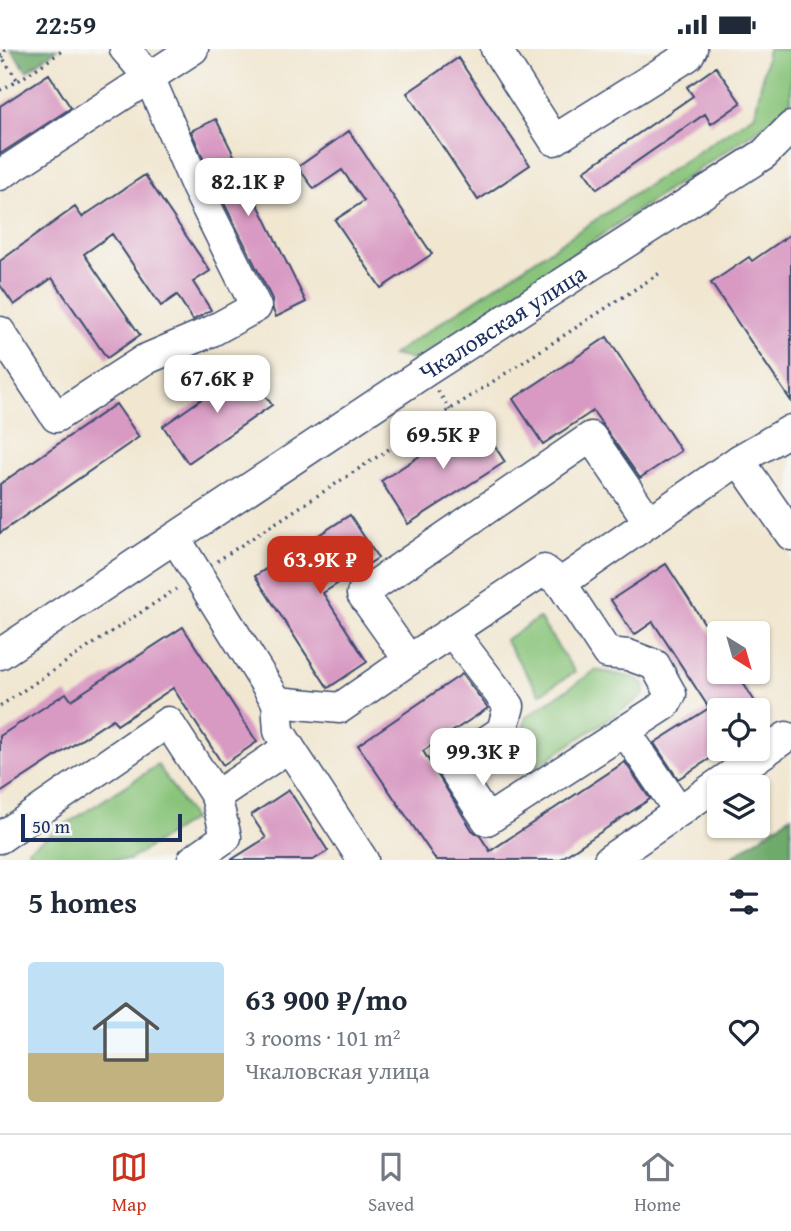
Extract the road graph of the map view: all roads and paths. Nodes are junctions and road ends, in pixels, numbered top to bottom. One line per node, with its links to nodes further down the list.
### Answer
1 (6, 49): 7 (path)
2 (65, 49): 9 (path)
3 (125, 49): 8 (street)
4 (193, 49): 8 (street)
5 (496, 49): 6 (street)
6 (688, 51)
7 (1, 56): 9 (path)
8 (149, 77): 12 (street); 14 (street)
9 (18, 81): 10 (path)
10 (0, 90)
11 (791, 127): 19 (street, Чкаловская улица)
12 (0, 175)
13 (663, 271): 20 (path)
14 (0, 332)
15 (791, 430): 16 (street)
16 (739, 460): 17 (street); 18 (street)
17 (649, 522): 21 (street); 24 (street)
18 (791, 535)
19 (175, 538): 20 (street); 23 (street, Чкаловская улица)
20 (198, 574): 25 (street); 26 (path)
21 (561, 583): 22 (street); 27 (street)
22 (452, 632): 24 (street); 27 (street)
23 (0, 654)
24 (409, 660): 25 (street)
25 (277, 702): 29 (street)
26 (0, 706)
27 (625, 731): 31 (street)
28 (786, 737): 31 (street)
29 (289, 747): 30 (street); 36 (street)
30 (216, 796): 32 (street); 35 (street)
31 (679, 811): 37 (street)
32 (0, 838)
33 (0, 845): 34 (street)
34 (10, 860)
35 (193, 860)
36 (363, 860)
37 (609, 860)

